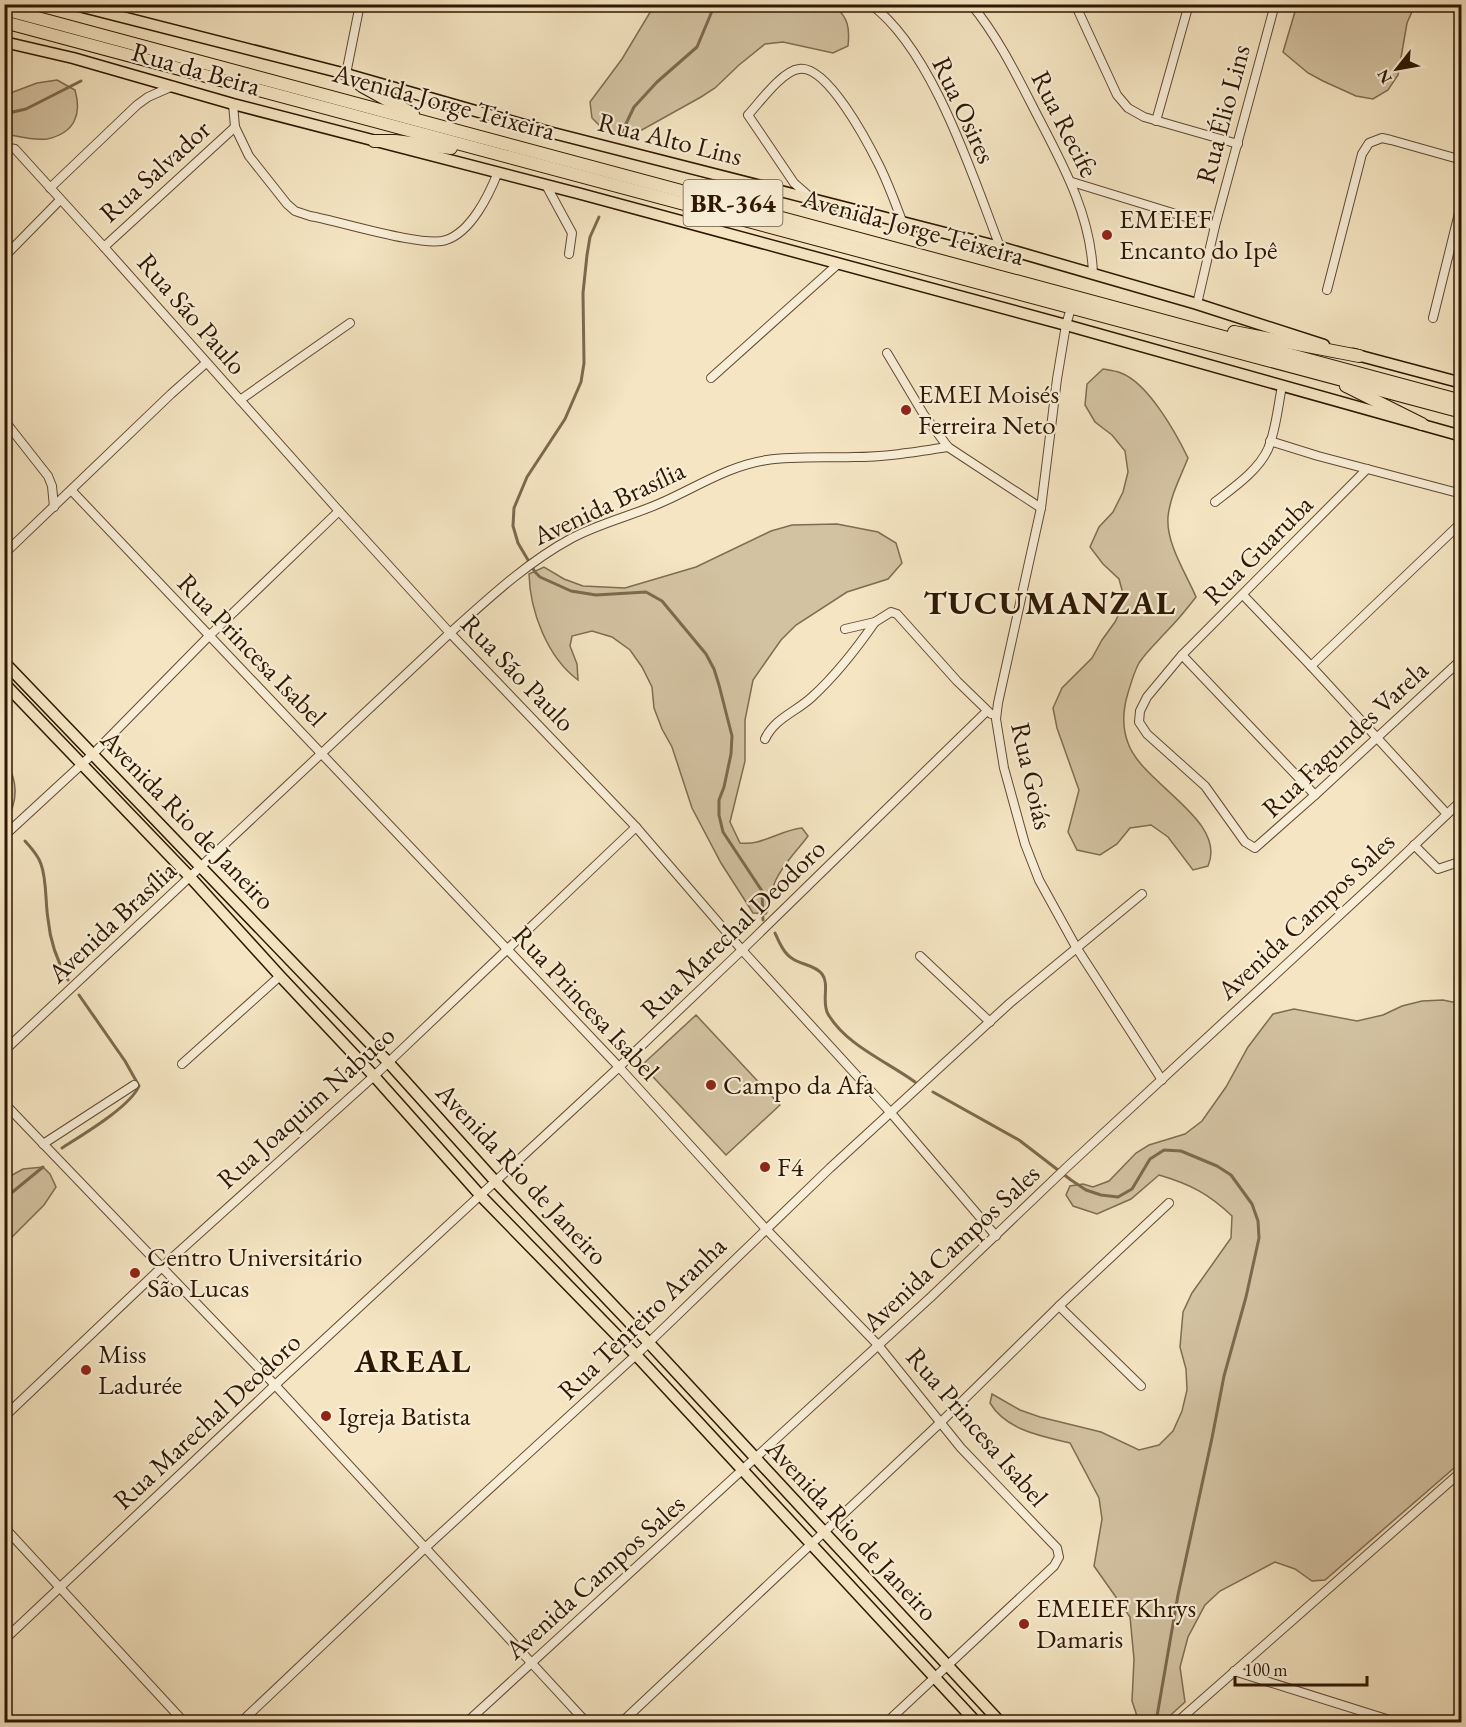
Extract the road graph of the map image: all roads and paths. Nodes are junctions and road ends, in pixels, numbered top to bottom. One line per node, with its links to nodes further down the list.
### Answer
1 (71, 4): 12 (main road, Rua da Beira)
2 (360, 4): 12 (street)
3 (870, 4): 8 (street, Rua Osires)
4 (971, 4): 25 (street, Rua Recife)
5 (1075, 4): 15 (street)
6 (1189, 4): 15 (street)
7 (1275, 4): 20 (street, Rua Élio Lins)
8 (882, 8): 34 (street, Rua Osires)
9 (4, 9): 16 (highway, Avenida Jorge Teixeira / BR-364)
10 (4, 22): 22 (highway, Avenida Jorge Teixeira / BR-364)
11 (4, 42): 13 (main road, Rua da Beira)
12 (346, 74): 16 (highway); 18 (main road, Rua da Beira)
13 (173, 86): 14 (main road, Rua da Beira); 27 (street)
14 (233, 104): 17 (street); 19 (main road, Rua da Beira)
15 (1156, 121): 20 (street)
16 (427, 122): 45 (highway, Avenida Jorge Teixeira / BR-364)
17 (235, 127): 24 (street); 33 (street, Rua Salvador)
18 (549, 132): 28 (main road, Rua Alto Lins)
19 (374, 141): 22 (highway); 24 (main road, Rua da Beira)
20 (1238, 144): 32 (street, Rua Élio Lins)
21 (4, 147): 27 (street, Rua São Paulo)
22 (510, 157): 41 (highway, Avenida Jorge Teixeira / BR-364)
23 (1461, 160): 39 (street)
24 (498, 172): 26 (main road, Rua da Beira)
25 (1072, 182): 32 (street); 38 (street, Rua Recife)
26 (546, 185): 35 (street); 37 (main road, Rua da Beira)
27 (50, 188): 29 (street, Rua São Paulo)
28 (811, 198): 31 (main road, Rua Alto Lins); 31 (street)
29 (60, 200): 33 (street, Rua São Paulo); 36 (street)
30 (1461, 201): 42 (street)
31 (902, 221): 34 (main road, Rua Alto Lins)
32 (1215, 226): 40 (street, Rua Élio Lins)
33 (104, 246): 48 (street, Rua São Paulo)
34 (1000, 247): 38 (main road, Rua Alto Lins)
35 (569, 254)
36 (4, 257)
37 (838, 264): 44 (main road, Rua da Beira); 50 (street)
38 (1093, 274): 40 (main road)
39 (1327, 290)
40 (1197, 304): 47 (main road)
41 (1071, 308): 44 (street, Rua Goiás); 49 (highway, Avenida Jorge Teixeira / BR-364)
42 (1434, 318)
43 (350, 323): 53 (street)
44 (1066, 325): 52 (main road, Rua da Beira); 66 (street, Rua Goiás)
45 (1207, 332): 47 (highway); 54 (highway, Avenida Jorge Teixeira / BR-364)
46 (887, 353): 60 (street)
47 (1359, 356): 51 (main road)
48 (206, 363): 53 (street, Rua São Paulo); 62 (street)
49 (1333, 376): 55 (highway, Avenida Jorge Teixeira / BR-364); 57 (highway)
50 (711, 378)
51 (1461, 383)
52 (1282, 386): 57 (main road, Rua da Beira); 59 (street)
53 (240, 400): 67 (street, Rua São Paulo)
54 (1461, 401)
55 (1461, 412)
56 (4, 420): 65 (street)
57 (1422, 424): 58 (main road, Rua da Beira)
58 (1461, 436)
59 (1270, 441): 61 (street); 64 (street)
60 (948, 447): 66 (street); 73 (street, Avenida Brasília)
61 (1367, 470): 63 (street); 70 (street, Rua Guaruba)
62 (72, 491): 65 (street); 74 (street, Rua Princesa Isabel)
63 (1461, 494)
64 (1215, 502)
65 (54, 507): 69 (street)
66 (1041, 508): 81 (street, Rua Goiás)
67 (339, 512): 73 (street, Rua São Paulo); 74 (street)
68 (1461, 522): 78 (street)
69 (4, 554)
70 (1243, 595): 75 (street, Rua Guaruba); 78 (street)
71 (875, 622): 72 (street); 80 (street); 82 (street)
72 (844, 628)
73 (450, 633): 85 (street, Avenida Brasília); 90 (street, Rua São Paulo)
74 (209, 636): 84 (street); 85 (street, Rua Princesa Isabel)
75 (1182, 655): 87 (street); 93 (street, Rua Guaruba)
76 (1461, 659): 83 (street, Rua Fagundes Varela)
77 (4, 662): 84 (main road, Avenida Rio de Janeiro)
78 (1311, 666): 83 (street)
79 (4, 683): 86 (main road, Avenida Rio de Janeiro)
80 (987, 711): 81 (street); 101 (street, Rua Marechal Deodoro)
81 (996, 719): 99 (street, Rua Goiás)
82 (765, 739)
83 (1377, 739): 87 (street, Rua Fagundes Varela); 89 (street)
84 (94, 753): 86 (street); 96 (main road, Avenida Rio de Janeiro)
85 (322, 753): 96 (street, Avenida Brasília); 100 (street, Rua Princesa Isabel)
86 (82, 765): 91 (street); 97 (main road, Avenida Rio de Janeiro)
87 (1315, 795): 93 (street, Rua Fagundes Varela)
88 (1461, 800): 89 (street, Avenida Campos Sales)
89 (1447, 814): 92 (street, Avenida Campos Sales)
90 (636, 827): 100 (street, Rua Joaquim Nabuco); 101 (street, Rua São Paulo)
91 (4, 836)
92 (1414, 845): 95 (street); 110 (street, Avenida Campos Sales)
93 (1256, 848)
94 (1461, 853): 95 (street)
95 (1460, 862)
96 (202, 868): 97 (street, Avenida Brasília); 106 (main road, Avenida Rio de Janeiro)
97 (191, 878): 103 (main road, Avenida Rio de Janeiro); 105 (street, Avenida Brasília)
98 (1142, 894): 99 (street, Rua Tenreiro Aranha)
99 (1076, 947): 104 (street, Rua Tenreiro Aranha); 110 (street, Rua Goiás)
100 (507, 949): 106 (street, Rua Joaquim Nabuco); 108 (street, Rua Princesa Isabel)
101 (742, 950): 108 (street, Rua Marechal Deodoro); 113 (street, Rua São Paulo)
102 (920, 957): 104 (street)
103 (280, 976): 107 (street); 109 (main road, Avenida Rio de Janeiro)
104 (990, 1022): 113 (street, Rua Tenreiro Aranha)
105 (4, 1051)
106 (388, 1062): 109 (street, Rua Joaquim Nabuco); 115 (main road, Avenida Rio de Janeiro)
107 (182, 1064)
108 (619, 1067): 115 (street, Rua Marechal Deodoro); 118 (street, Rua Princesa Isabel)
109 (374, 1076): 116 (main road, Avenida Rio de Janeiro); 120 (street, Rua Joaquim Nabuco)
110 (1162, 1080): 119 (street, Avenida Campos Sales)
111 (134, 1085): 114 (street)
112 (4, 1103): 114 (street)
113 (891, 1113): 118 (street, Rua Tenreiro Aranha); 119 (street, Rua São Paulo)
114 (43, 1144): 120 (street)
115 (495, 1181): 116 (street, Rua Marechal Deodoro); 122 (main road, Avenida Rio de Janeiro)
116 (480, 1195): 124 (main road, Avenida Rio de Janeiro); 125 (street, Rua Marechal Deodoro)
117 (1169, 1203): 121 (street)
118 (765, 1228): 122 (street, Rua Tenreiro Aranha); 123 (street, Rua Princesa Isabel)
119 (996, 1236): 123 (street, Avenida Campos Sales)
120 (162, 1267): 125 (street); 127 (street, Rua Joaquim Nabuco)
121 (1059, 1306): 126 (street); 128 (street)
122 (649, 1343): 124 (street, Rua Tenreiro Aranha); 129 (main road, Avenida Rio de Janeiro)
123 (878, 1346): 128 (street, Rua Princesa Isabel); 129 (street, Avenida Campos Sales)
124 (636, 1355): 130 (main road, Avenida Rio de Janeiro); 135 (street, Rua Tenreiro Aranha)
125 (275, 1385): 135 (street); 136 (street, Rua Marechal Deodoro)
126 (1141, 1386)
127 (4, 1417)
128 (940, 1423): 133 (street); 139 (street, Rua Princesa Isabel)
129 (755, 1459): 130 (street, Avenida Campos Sales); 133 (main road, Avenida Rio de Janeiro)
130 (743, 1471): 134 (main road, Avenida Rio de Janeiro); 138 (street, Avenida Campos Sales)
131 (1461, 1471): 140 (street)
132 (4, 1527): 136 (street)
133 (824, 1532): 134 (street); 139 (main road, Avenida Rio de Janeiro)
134 (812, 1543): 141 (main road, Avenida Rio de Janeiro); 146 (street)
135 (426, 1548): 138 (street); 143 (street, Rua Tenreiro Aranha)
136 (60, 1588): 137 (street, Rua Marechal Deodoro); 142 (street)
137 (4, 1640)
138 (531, 1662): 144 (street, Avenida Campos Sales); 145 (street)
139 (948, 1667): 141 (street); 149 (main road, Avenida Rio de Janeiro)
140 (1233, 1671): 150 (street); 151 (street)
141 (935, 1678): 147 (street); 148 (main road, Avenida Rio de Janeiro)
142 (184, 1722)
143 (241, 1722)
144 (467, 1722)
145 (586, 1722)
146 (622, 1722)
147 (887, 1722)
148 (976, 1722)
149 (1000, 1722)
150 (1177, 1722)
151 (1396, 1722)

